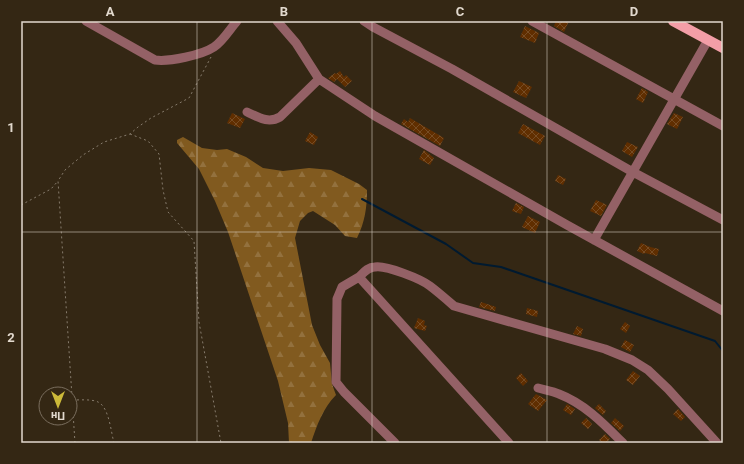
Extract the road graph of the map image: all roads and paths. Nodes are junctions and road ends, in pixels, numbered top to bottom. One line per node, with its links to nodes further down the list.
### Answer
1 (86, 21): 8 (street)
2 (237, 21): 8 (street)
3 (277, 21): 10 (street)
4 (364, 21): 15 (street)
5 (532, 21): 11 (street)
6 (673, 21): 7 (main road)
7 (708, 40): 9 (main road); 11 (street)
8 (214, 47): 14 (path)
9 (723, 48)
10 (319, 79): 12 (street); 19 (street)
11 (673, 99): 13 (street); 15 (street)
12 (247, 112)
13 (723, 126)
14 (130, 134): 16 (path); 28 (path)
15 (633, 172): 18 (street); 19 (street)
16 (58, 181): 17 (path); 22 (path)
17 (21, 205)
18 (723, 220)
19 (594, 240): 21 (street)
20 (359, 277): 29 (street); 30 (street); 32 (street)
21 (723, 311)
22 (71, 386)
23 (538, 388): 31 (street)
24 (78, 400): 27 (path)
25 (74, 426): 26 (path)
26 (75, 443)
27 (114, 443)
28 (221, 443)
29 (394, 443)
30 (509, 443)
31 (623, 443)
32 (717, 443)

